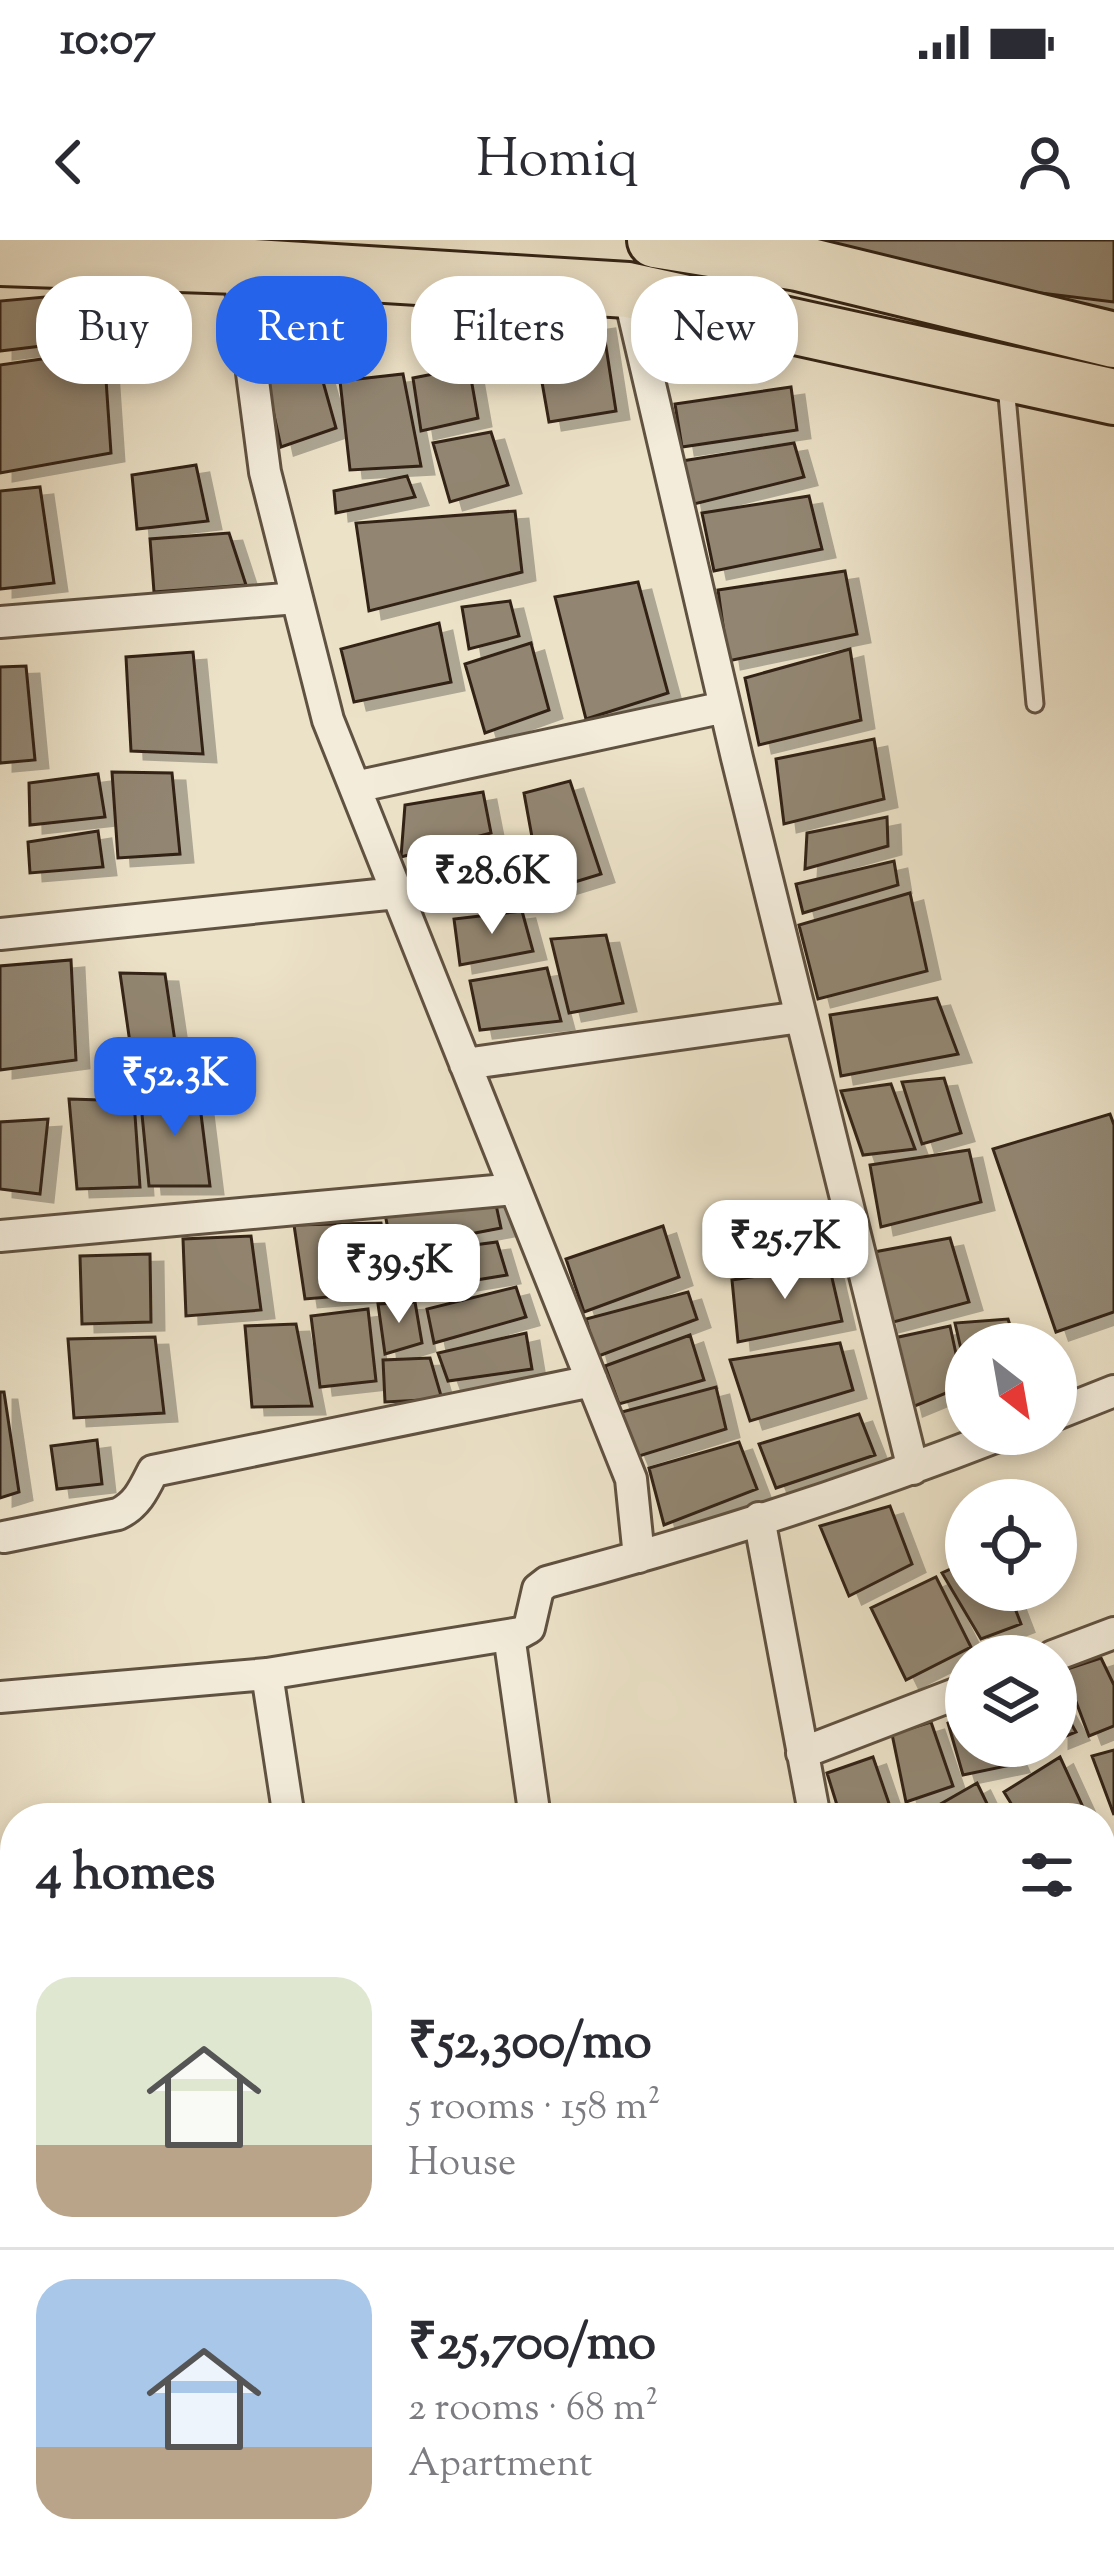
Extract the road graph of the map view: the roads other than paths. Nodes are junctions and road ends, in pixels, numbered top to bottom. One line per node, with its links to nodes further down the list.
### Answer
1 (690, 242): 2 (highway); 5 (street)
2 (800, 252): 9 (highway)
3 (0, 258): 4 (highway)
4 (238, 266): 6 (highway); 12 (street)
5 (701, 276)
6 (628, 290): 7 (highway); 15 (street)
7 (631, 291)
8 (798, 326): 10 (highway)
9 (1114, 340)
10 (1005, 372): 11 (highway); 14 (lane)
11 (1114, 397)
12 (297, 598): 13 (street); 16 (street)
13 (0, 622)
14 (1035, 704)
15 (725, 707): 16 (street); 19 (street)
16 (355, 788): 17 (street)
17 (397, 893): 18 (street); 20 (street)
18 (0, 934)
19 (802, 1017): 20 (street); 27 (street)
20 (465, 1064): 21 (street)
21 (515, 1189): 22 (street); 23 (street)
22 (0, 1236)
23 (592, 1381): 29 (street); 30 (street)
24 (1114, 1391): 25 (street)
25 (1077, 1406)
26 (949, 1455): 27 (street)
27 (913, 1469): 28 (street)
28 (759, 1518): 30 (street); 37 (street)
29 (4, 1537)
30 (639, 1557): 32 (street)
31 (1114, 1633): 33 (street)
32 (509, 1635): 34 (street); 39 (street)
33 (1077, 1647)
34 (267, 1674): 35 (street); 38 (street)
35 (0, 1697)
36 (945, 1698): 37 (street)
37 (802, 1753): 40 (street)
38 (287, 1803)
39 (533, 1803)
40 (812, 1803)

